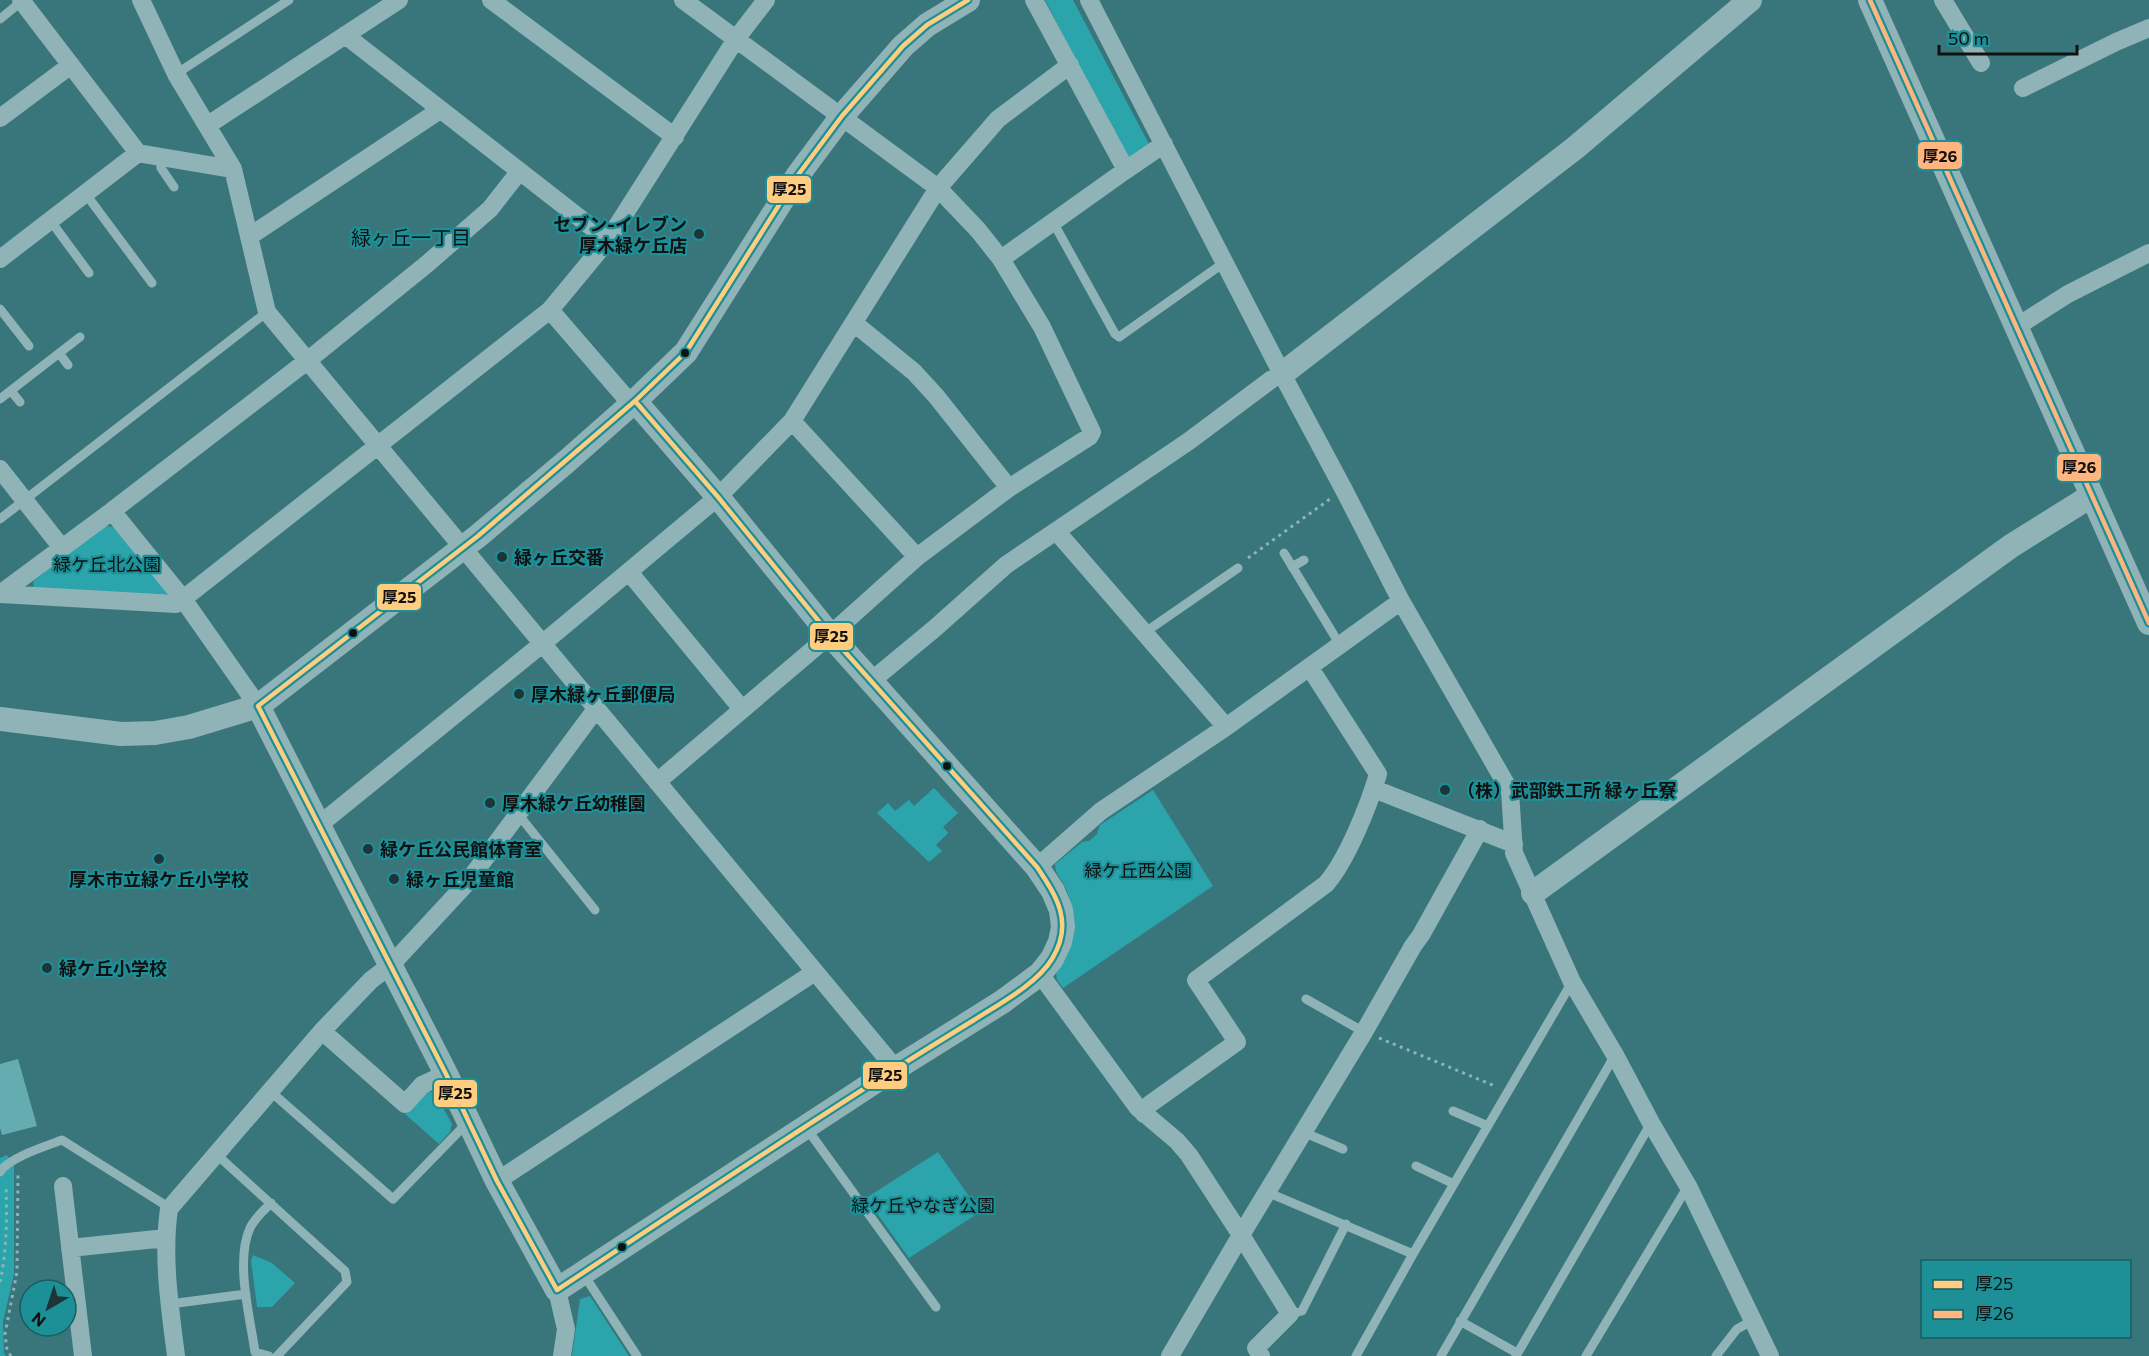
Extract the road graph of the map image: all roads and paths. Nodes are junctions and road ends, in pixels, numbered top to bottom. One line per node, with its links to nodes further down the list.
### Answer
1 (141, 0): 21 (street)
2 (289, 0): 21 (lane)
3 (399, 0): 16 (street)
4 (491, 0): 27 (street)
5 (683, 0): 17 (street)
6 (766, 0): 17 (street)
7 (968, 0): 24 (street)
8 (1035, 0): 20 (street)
9 (1089, 0): 28 (street)
10 (1750, 0): 57 (street)
11 (1870, 0): 51 (street)
12 (1943, 0): 18 (street)
13 (22, 1): 14 (lane); 19 (street)
14 (0, 19)
15 (2149, 28): 22 (street)
16 (345, 35): 23 (street); 26 (street)
17 (736, 39): 24 (street); 27 (street)
18 (1981, 63)
19 (71, 65): 25 (street); 29 (street)
20 (1070, 65): 32 (street); 35 (street)
21 (176, 74): 26 (street)
22 (2023, 88)
23 (440, 110): 33 (street); 39 (street)
24 (842, 116): 35 (street); 61 (street)
25 (0, 118)
26 (208, 125): 31 (street)
27 (675, 137): 40 (street)
28 (1164, 144): 32 (street); 44 (street)
29 (138, 153): 30 (street); 36 (street)
30 (162, 158): 31 (street); 34 (lane)
31 (233, 169): 39 (street)
32 (1126, 170): 38 (street)
33 (519, 172): 40 (street); 55 (street)
34 (174, 187)
35 (938, 188): 43 (street); 50 (street)
36 (85, 193): 37 (street); 46 (lane)
37 (50, 220): 42 (street); 45 (lane)
38 (1053, 222): 43 (street); 44 (lane)
39 (250, 236): 49 (street)
40 (608, 240): 48 (street)
41 (2149, 253): 51 (street)
42 (0, 259)
43 (1001, 260): 65 (street)
44 (1225, 262): 57 (street)
45 (89, 273)
46 (152, 283)
47 (0, 309): 53 (lane)
48 (550, 310): 61 (street); 63 (street)
49 (267, 312): 55 (street); 69 (lane)
50 (854, 323): 62 (street); 65 (street)
51 (2016, 327): 67 (street)
52 (80, 337): 54 (lane)
53 (29, 346)
54 (59, 353): 56 (lane); 58 (lane)
55 (308, 361): 63 (street); 70 (street)
56 (69, 365)
57 (1281, 374): 66 (street); 72 (street)
58 (11, 391): 59 (lane); 60 (lane)
59 (0, 399)
60 (20, 402)
61 (633, 403): 68 (street); 74 (street)
62 (792, 421): 68 (street); 76 (street)
63 (378, 446): 74 (street); 82 (street)
64 (0, 469): 69 (street)
65 (1009, 488): 76 (street)
66 (1344, 490): 79 (path); 83 (street)
67 (2091, 496): 84 (street); 104 (street)
68 (718, 497): 80 (street); 86 (street)
69 (25, 500): 71 (lane); 73 (street)
70 (112, 512): 73 (street); 82 (street)
71 (0, 519)
72 (1057, 532): 85 (street); 90 (street)
73 (62, 548): 81 (street)
74 (463, 548): 87 (street); 91 (street)
75 (1284, 553): 78 (lane)
76 (917, 556): 86 (street)
77 (1304, 560): 78 (lane)
78 (1292, 567): 88 (lane)
79 (1238, 568): 85 (lane)
80 (629, 572): 87 (street); 93 (street)
81 (0, 594): 82 (street)
82 (183, 599): 91 (street)
83 (1401, 601): 88 (street); 101 (street)
84 (2149, 623)
85 (1143, 633): 95 (street)
86 (830, 635): 90 (street); 93 (street)
87 (542, 644): 92 (street); 99 (street)
88 (1340, 645): 89 (street)
89 (1311, 668): 95 (street); 97 (street)
90 (870, 682): 102 (street)
91 (258, 706): 94 (street); 99 (street)
92 (597, 709): 96 (street); 98 (street)
93 (742, 709): 96 (street)
94 (0, 719)
95 (1226, 727): 102 (street)
96 (657, 782): 108 (street)
97 (1374, 789): 100 (street); 120 (street)
98 (518, 814): 105 (lane); 107 (street)
99 (319, 825): 107 (street)
100 (1480, 829): 101 (street); 113 (street)
101 (1514, 844): 104 (street)
102 (1037, 867): 109 (street)
103 (594, 890): 105 (lane)
104 (1533, 893): 110 (street)
105 (585, 898): 106 (lane)
106 (595, 910)
107 (390, 965): 112 (street); 116 (street)
108 (815, 972): 115 (street); 131 (street)
109 (1040, 974): 115 (street); 120 (street)
110 (1572, 982): 114 (street); 118 (lane)
111 (1306, 999): 113 (lane)
112 (322, 1031): 116 (street); 117 (street)
113 (1364, 1032): 118 (path); 125 (street)
114 (1615, 1055): 122 (street); 150 (lane)
115 (895, 1068): 124 (street)
116 (446, 1074): 121 (street)
117 (270, 1091): 121 (lane); 127 (street)
118 (1508, 1092): 123 (lane)
119 (1453, 1111): 123 (lane)
120 (1144, 1114): 139 (street)
121 (469, 1121): 131 (street)
122 (1651, 1123): 134 (street); 152 (lane)
123 (1488, 1126): 132 (lane)
124 (806, 1127): 143 (street); 148 (lane)
125 (1302, 1134): 126 (lane); 135 (street)
126 (1343, 1149)
127 (216, 1155): 136 (lane); 137 (street)
128 (18, 1158): 130 (lane); 137 (lane); 153 (path)
129 (1416, 1166): 132 (lane)
130 (3, 1168): 144 (path)
131 (497, 1181): 145 (street)
132 (1454, 1184): 142 (lane)
133 (63, 1186): 141 (street)
134 (1688, 1186): 151 (street); 164 (lane)
135 (1267, 1192): 138 (lane); 139 (street)
136 (271, 1203): 146 (lane); 157 (lane)
137 (169, 1209): 140 (street)
138 (1346, 1224): 142 (lane); 149 (lane)
139 (1241, 1235): 149 (street); 160 (street)
140 (166, 1238): 141 (street); 147 (street)
141 (70, 1248): 154 (street)
142 (1413, 1254): 162 (lane)
143 (582, 1273): 145 (street); 159 (lane)
144 (0, 1282)
145 (557, 1290): 158 (street)
146 (246, 1294): 147 (lane); 156 (lane)
147 (170, 1304): 155 (street)
148 (936, 1307)
149 (1290, 1314): 161 (street)
150 (1460, 1321): 152 (lane); 163 (lane)
151 (1752, 1321): 165 (lane); 166 (street)
152 (1517, 1355)
153 (11, 1356)
154 (82, 1356)
155 (176, 1356)
156 (269, 1356)
157 (277, 1356)
158 (562, 1356)
159 (637, 1356)
160 (1170, 1356)
161 (1261, 1356)
162 (1356, 1356)
163 (1441, 1356)
164 (1586, 1356)
165 (1716, 1356)
166 (1770, 1356)

